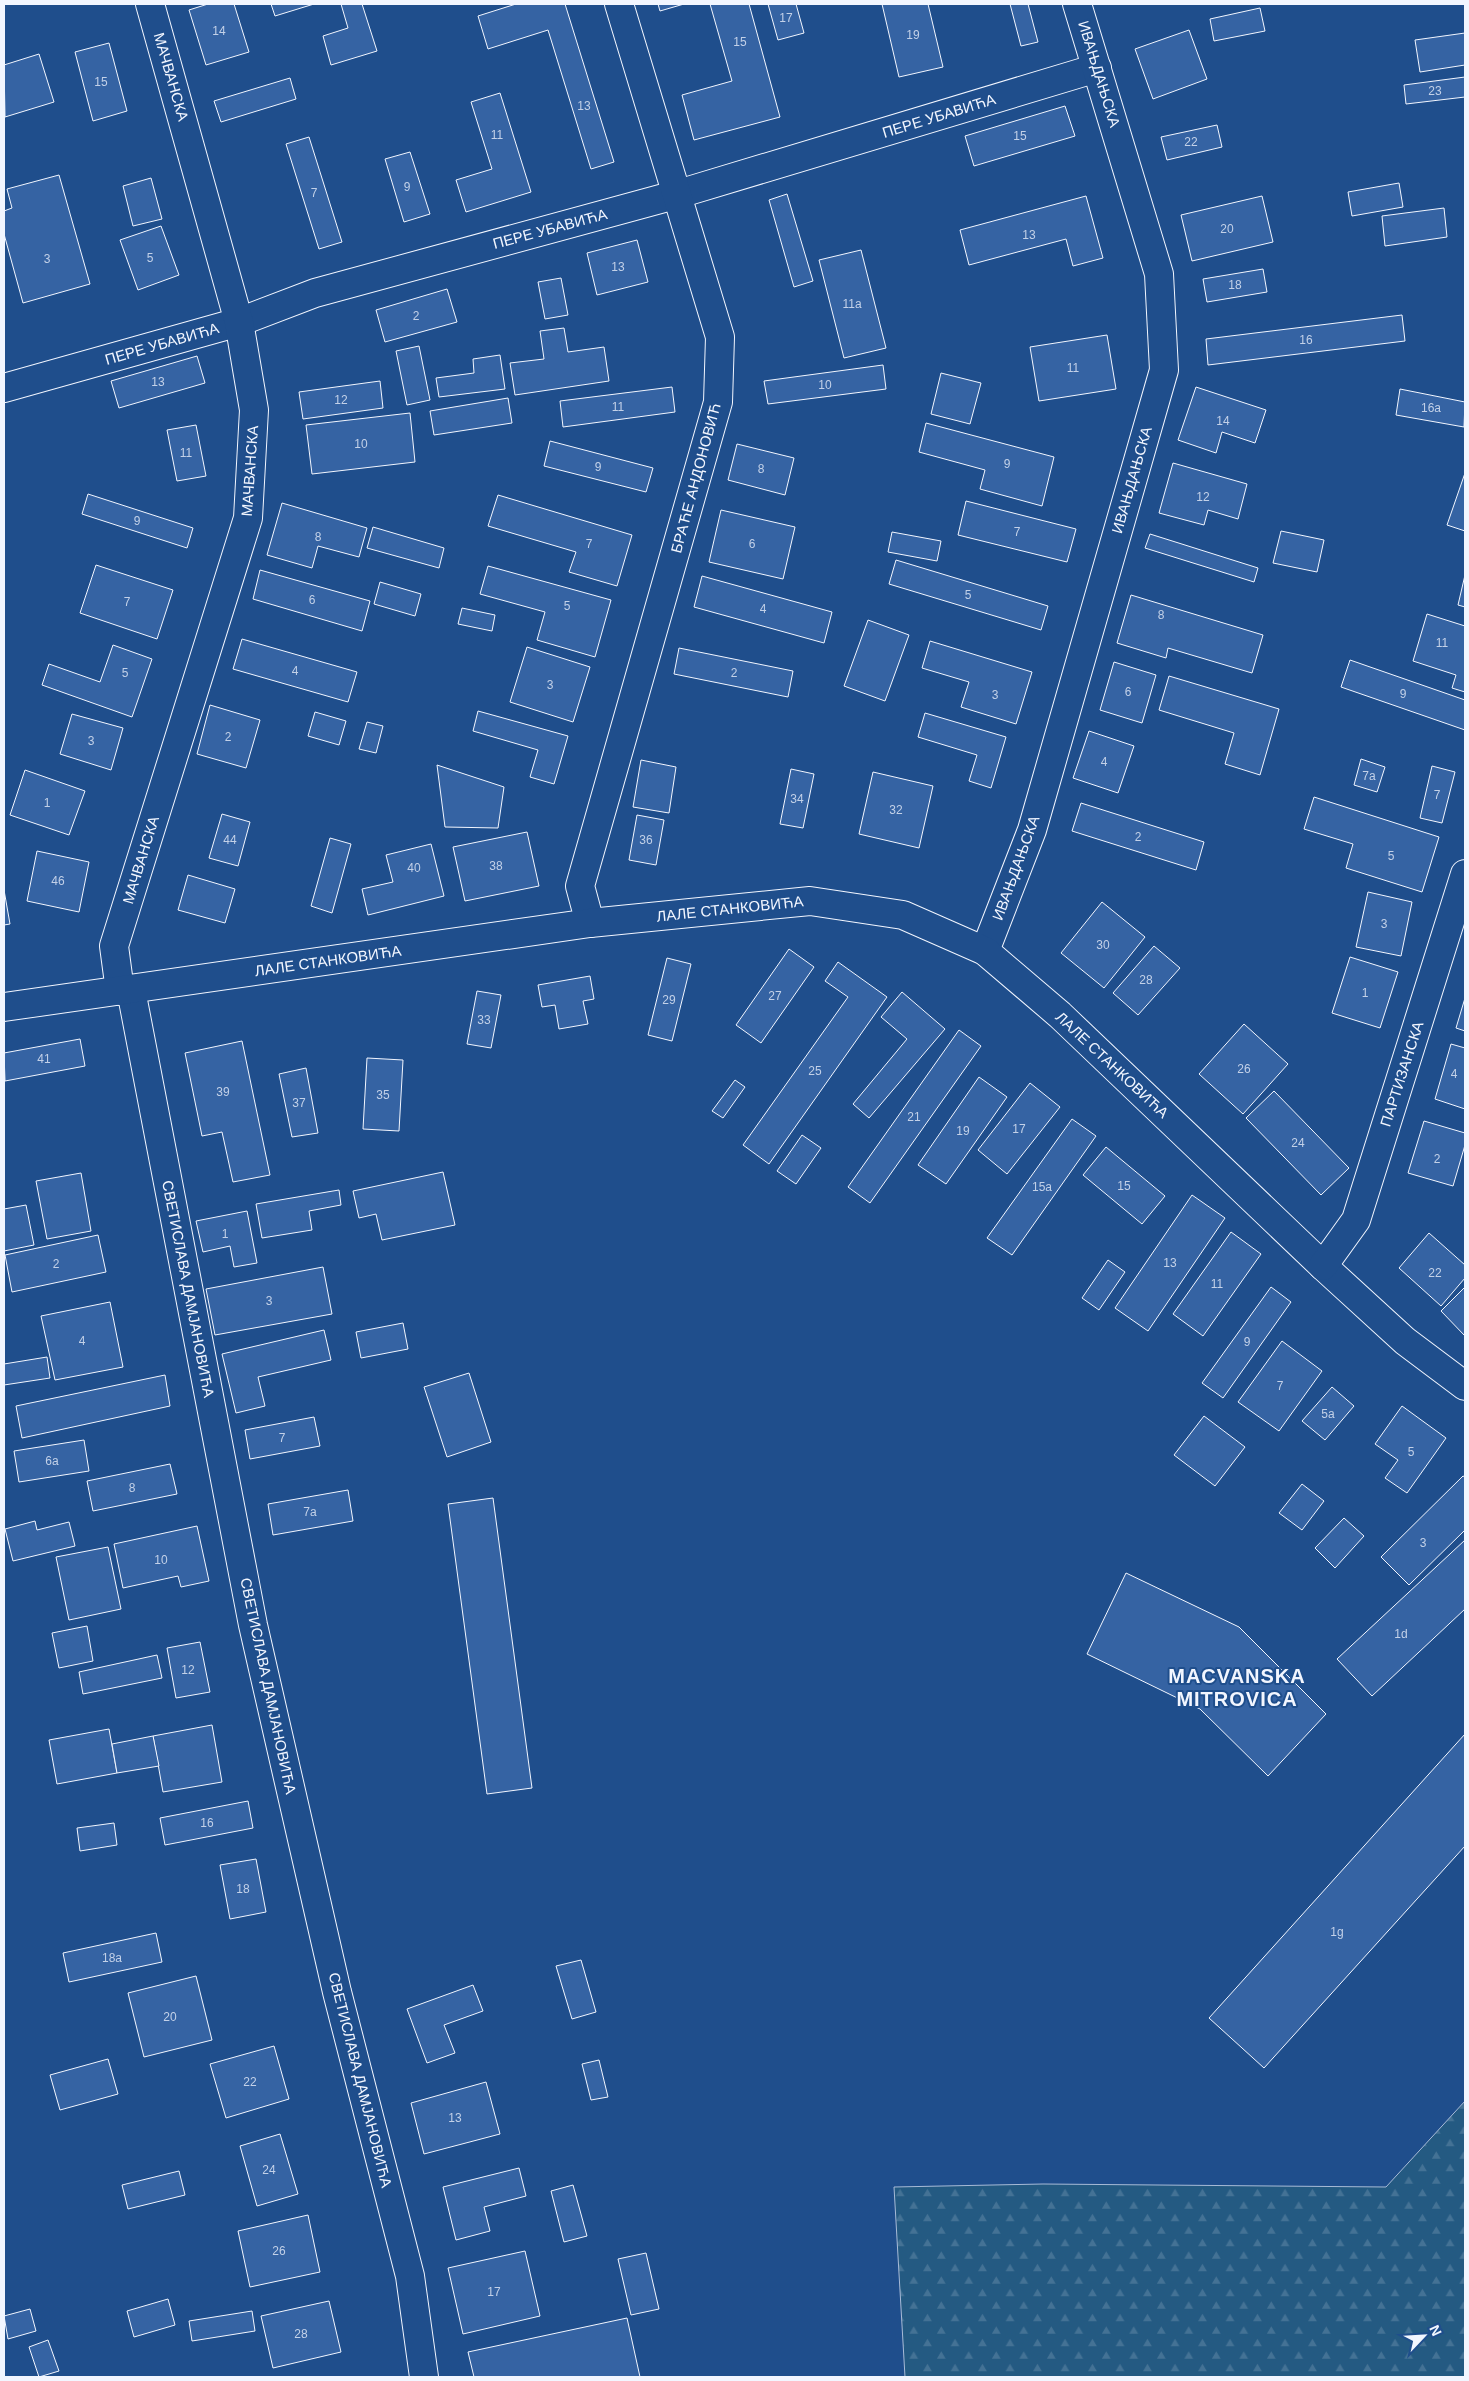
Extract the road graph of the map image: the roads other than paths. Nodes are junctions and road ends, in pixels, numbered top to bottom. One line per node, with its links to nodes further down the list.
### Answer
1 (150, 4): 6 (street, МАЧВАНСКА)
2 (620, 4): 5 (street, БРАЋЕ АНДОНОВИЋ)
3 (1077, 4): 4 (street, ИВАЊДАЊСКА)
4 (1097, 68): 5 (street, ПЕРЕ УБАВИЋА); 10 (street, ИВАЊДАЊСКА)
5 (676, 195): 6 (street, ПЕРЕ УБАВИЋА); 9 (street, БРАЋЕ АНДОНОВИЋ)
6 (240, 322): 7 (street, ПЕРЕ УБАВИЋА); 11 (street, МАЧВАНСКА)
7 (4, 388)
8 (1465, 874): 13 (street, ПАРТИЗАНСКА)
9 (590, 923): 10 (street, ЛАЛЕ СТАНКОВИЋА); 11 (street, ЛАЛЕ СТАНКОВИЋА)
10 (985, 951): 13 (street, ЛАЛЕ СТАНКОВИЋА)
11 (126, 991): 12 (street, ЛАЛЕ СТАНКОВИЋА); 15 (street, СВЕТИСЛАВА ДАМЈАНОВИЋА)
12 (4, 1007)
13 (1323, 1266): 14 (street, ЛАЛЕ СТАНКОВИЋА)
14 (1465, 1386)
15 (424, 2377)

